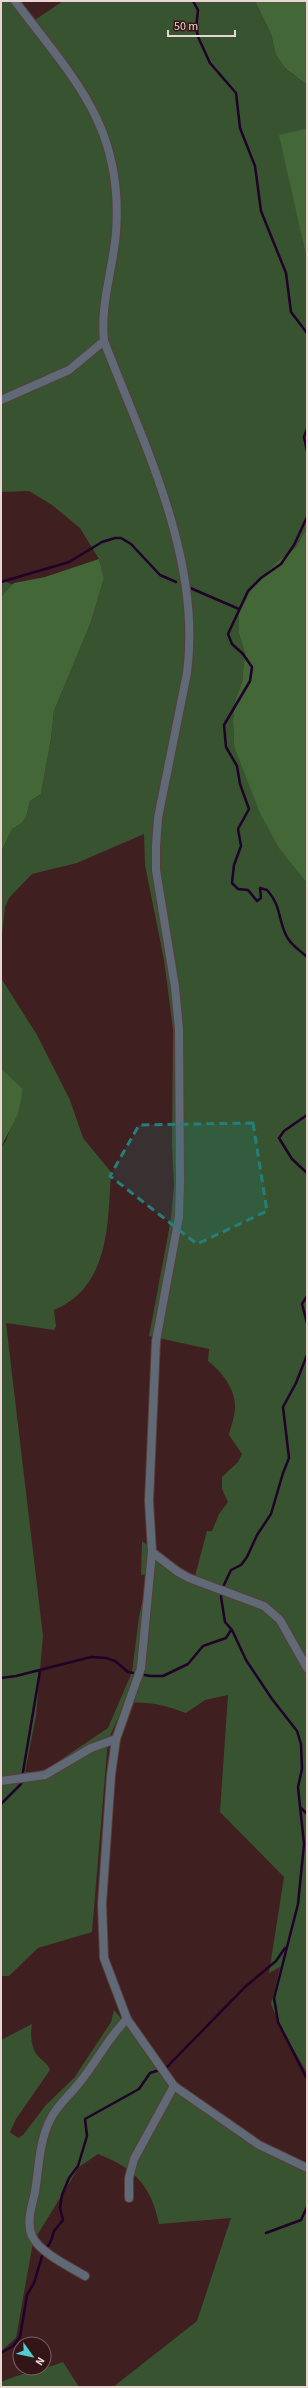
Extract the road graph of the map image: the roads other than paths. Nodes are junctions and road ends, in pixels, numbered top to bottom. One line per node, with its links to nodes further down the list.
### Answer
1 (15, 1): 2 (street)
2 (104, 341): 3 (street); 4 (street)
3 (1, 400)
4 (152, 1552): 5 (street); 6 (street)
5 (307, 1668)
6 (116, 1739): 7 (street); 8 (street)
7 (1, 1781)
8 (127, 2019): 9 (street); 12 (street)
9 (174, 2086): 10 (street); 11 (street)
10 (307, 2168)
11 (129, 2198)
12 (85, 2276)

